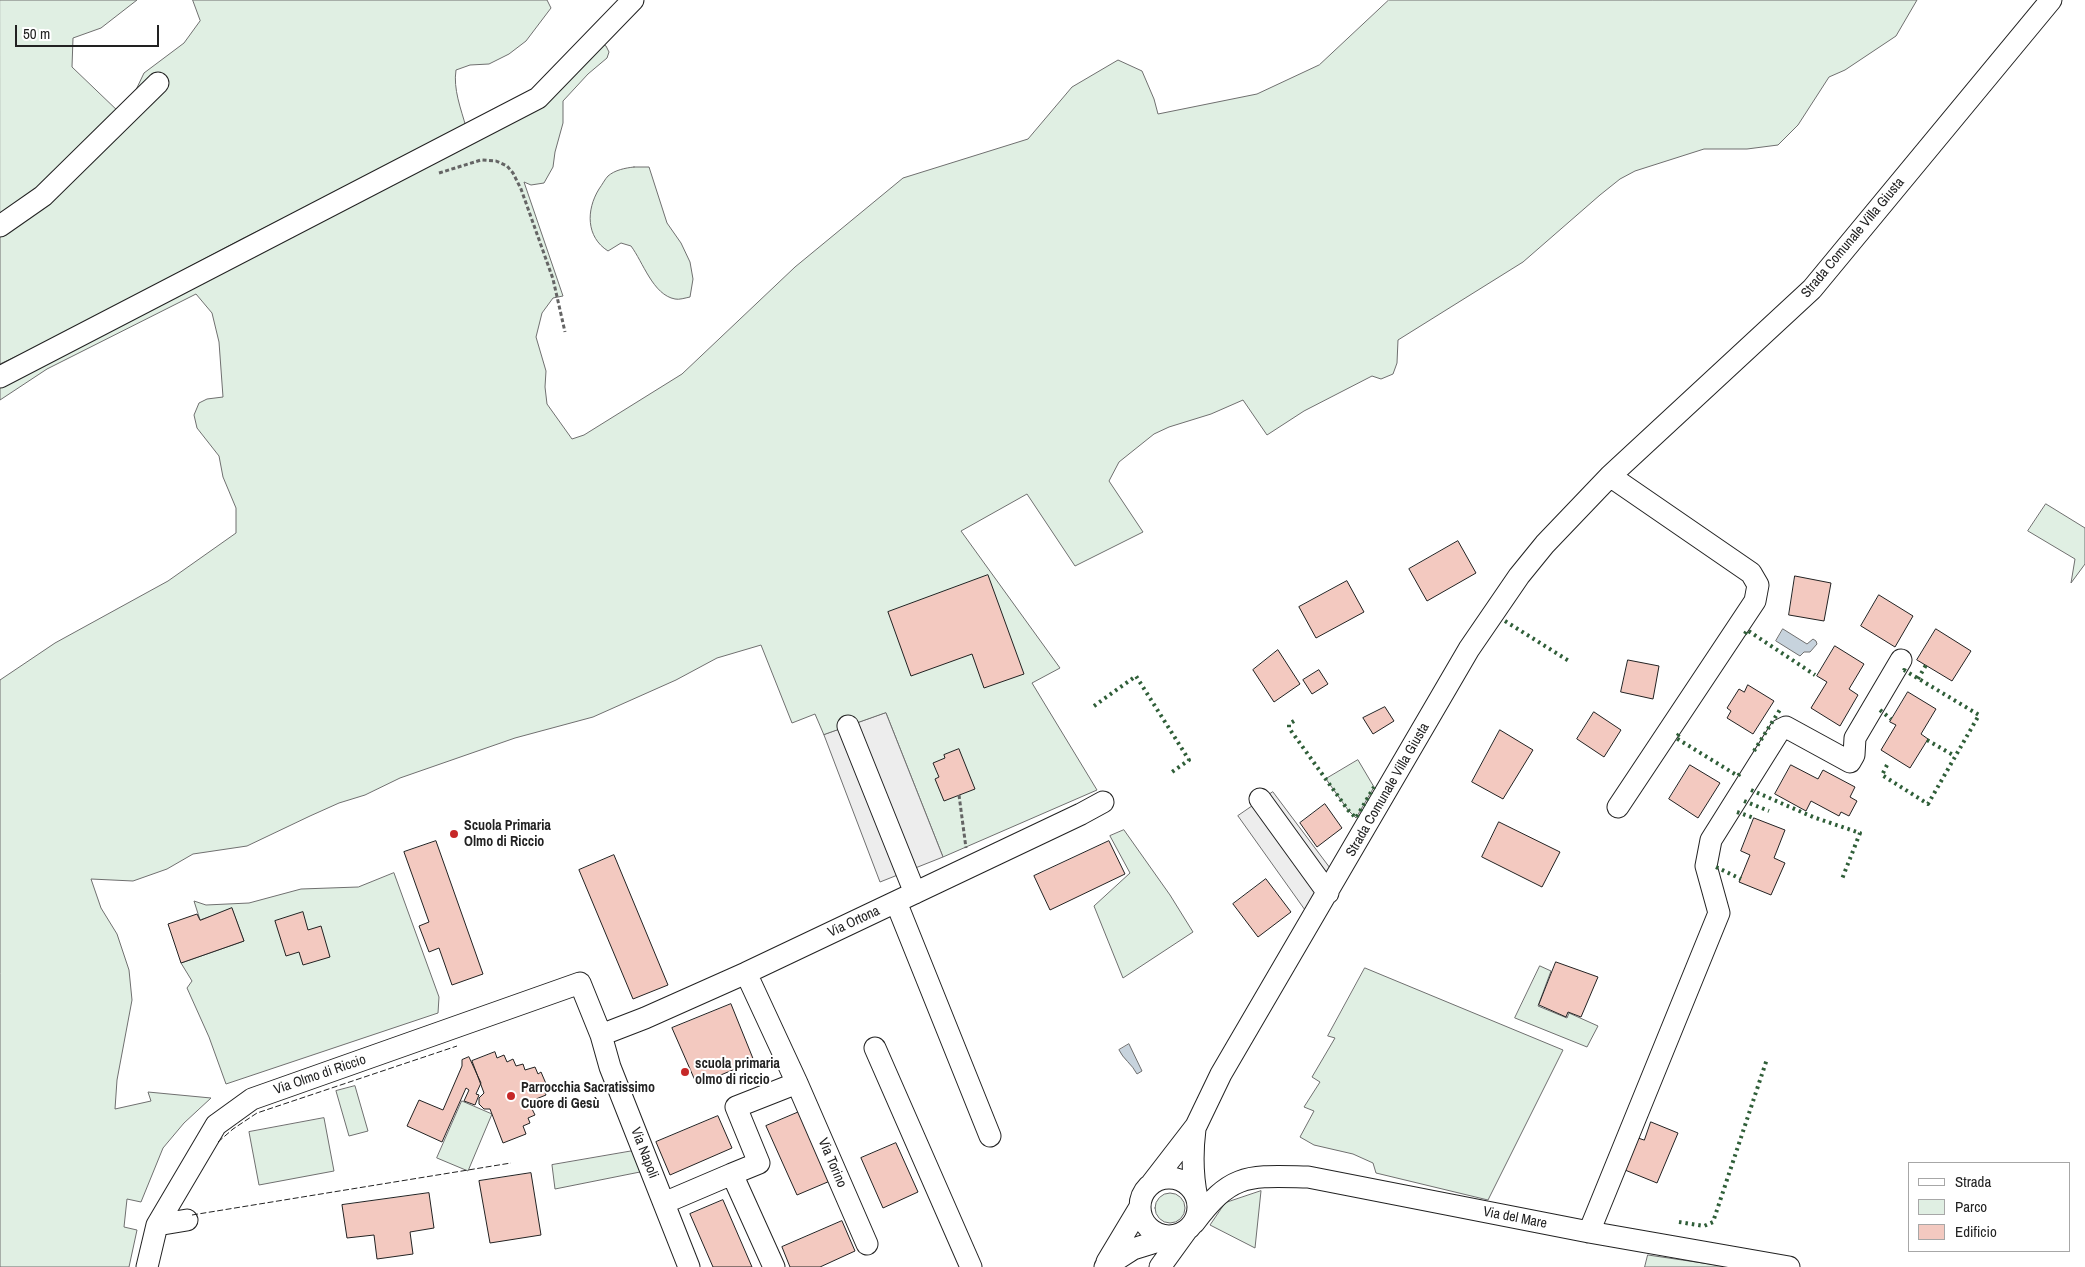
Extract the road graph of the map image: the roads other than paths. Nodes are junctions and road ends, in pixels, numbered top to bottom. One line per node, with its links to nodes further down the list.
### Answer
1 (632, 0): 5 (street)
2 (2051, 0): 6 (street, Strada Comunale Villa Giusta)
3 (158, 83): 4 (street)
4 (0, 226)
5 (0, 377)
6 (1610, 476): 11 (street); 12 (street, Strada Comunale Villa Giusta)
7 (1901, 660): 30 (street)
8 (848, 726): 13 (street)
9 (1260, 799): 12 (street)
10 (1103, 802): 13 (street, Via Ortona)
11 (1618, 807)
12 (1328, 893): 19 (street, Strada Comunale Villa Giusta)
13 (905, 897): 14 (street, Via Ortona); 20 (street)
14 (746, 973): 16 (street, Via Ortona); 18 (street, Via Torino)
15 (580, 983): 16 (street, Via Napoli); 28 (street, Via Olmo di Riccio)
16 (601, 1035): 25 (street, Via Napoli)
17 (876, 1048): 36 (street)
18 (797, 1082): 21 (street); 31 (street, Via Torino)
19 (1196, 1126): 23 (street); 24 (street)
20 (990, 1136)
21 (732, 1174): 25 (street); 35 (street)
22 (1240, 1181): 24 (street); 29 (street); 30 (street, Via del Mare)
23 (1152, 1183): 24 (street); 26 (street)
24 (1188, 1185): 29 (street)
25 (664, 1203): 34 (street, Via Napoli)
26 (1140, 1206): 29 (street); 37 (street)
27 (187, 1220): 28 (street)
28 (157, 1225): 33 (street, Via Olmo di Riccio)
29 (1186, 1229): 32 (street); 37 (street)
30 (1589, 1232): 38 (street, Via del Mare)
31 (867, 1244)
32 (1155, 1262)
33 (147, 1267)
34 (689, 1267)
35 (774, 1267)
36 (970, 1267)
37 (1105, 1267)
38 (1789, 1267)

